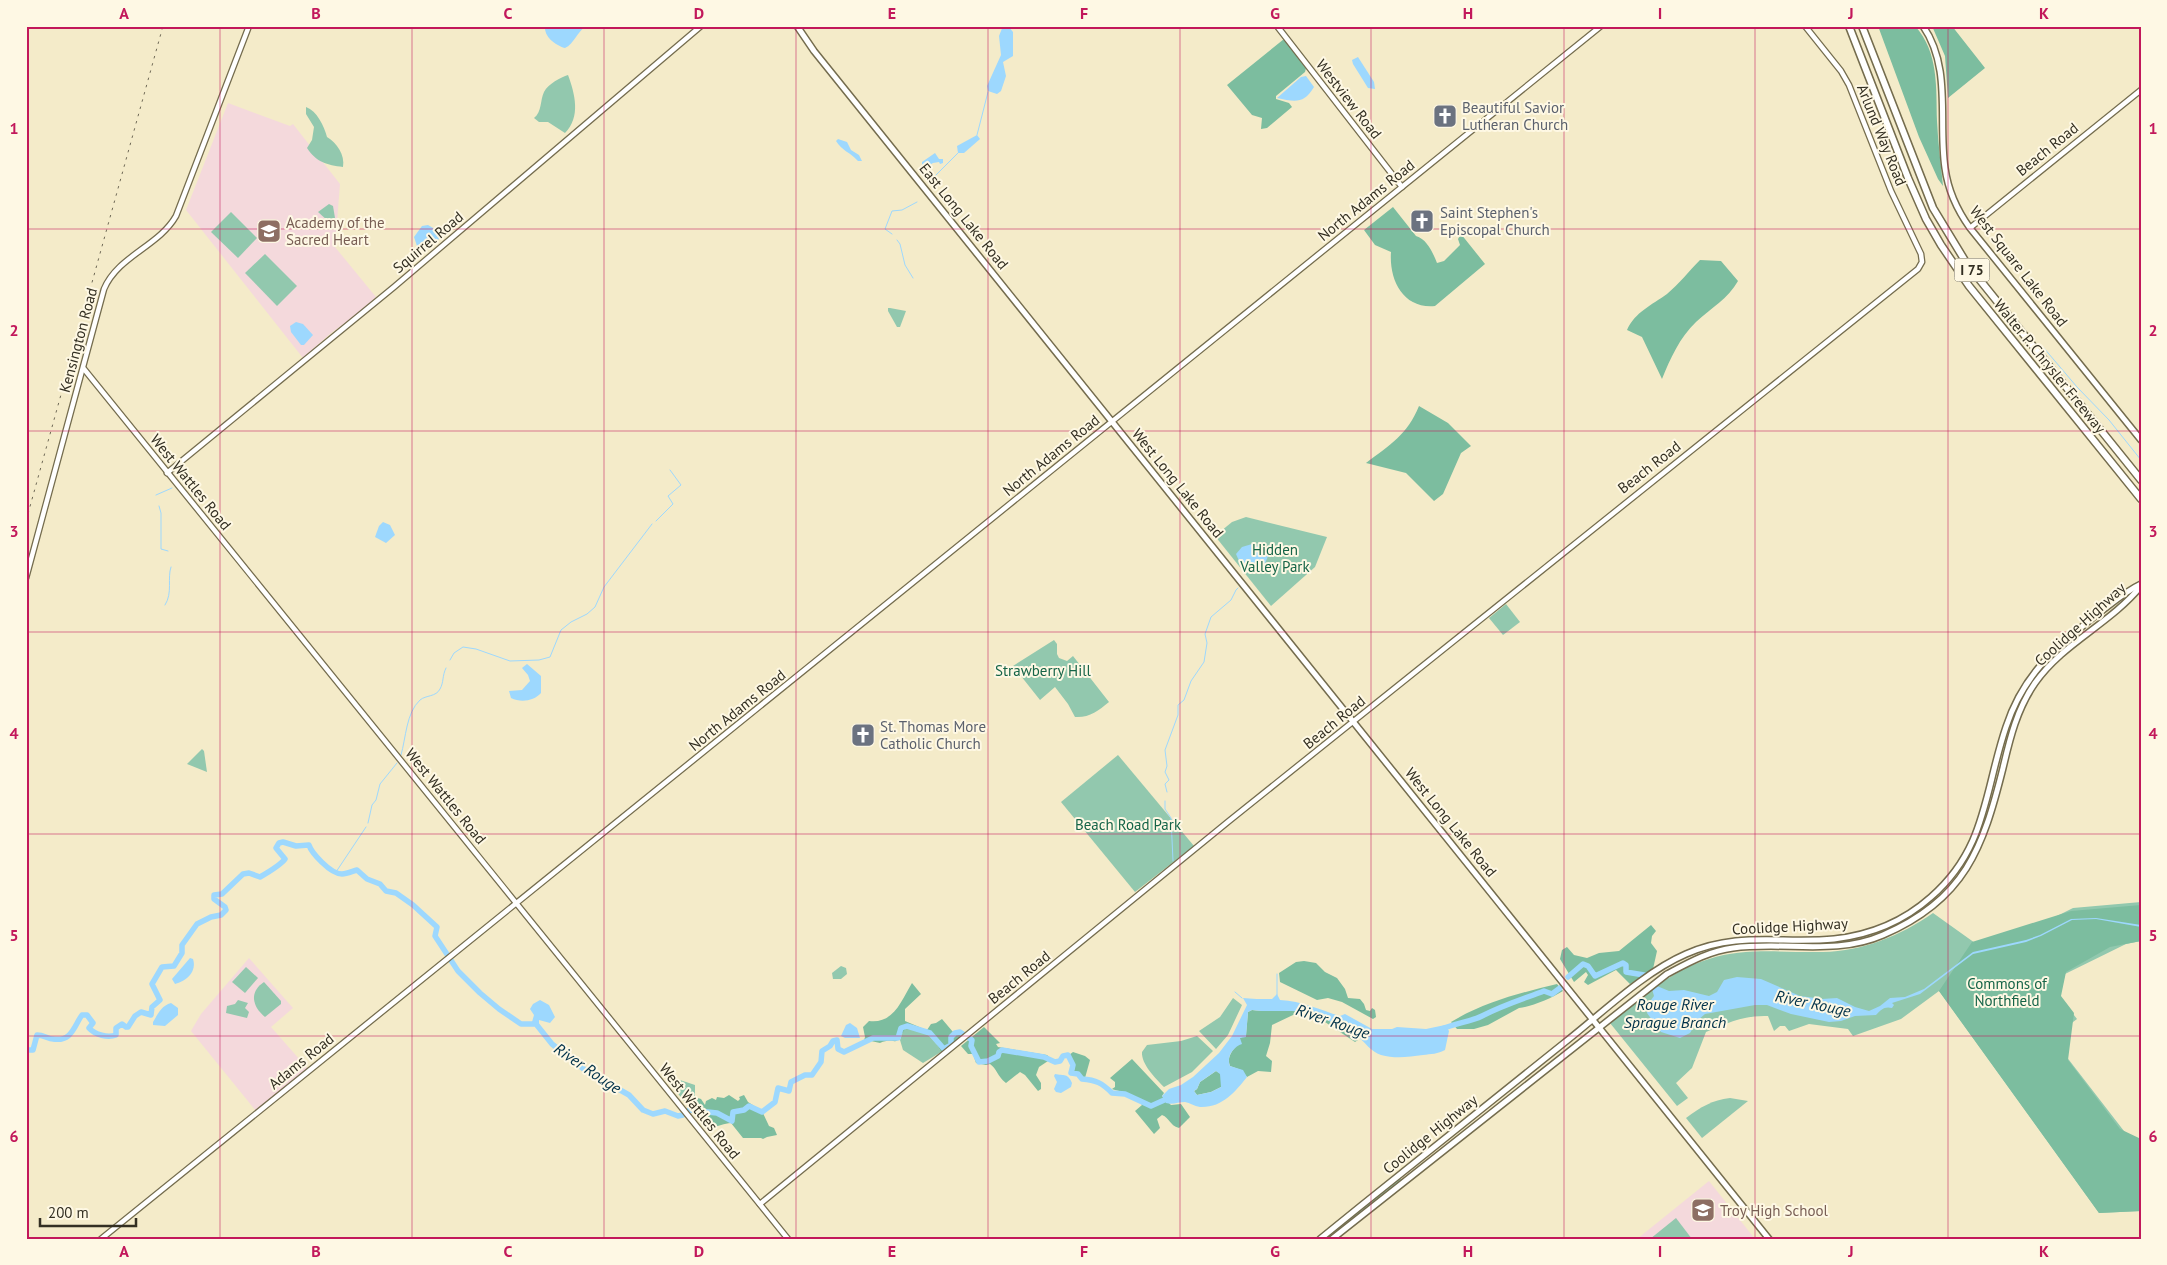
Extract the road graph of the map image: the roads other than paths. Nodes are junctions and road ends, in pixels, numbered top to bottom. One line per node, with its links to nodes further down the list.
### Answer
1 (249, 26): 14 (street, Kensington Road)
2 (701, 26): 17 (street, Squirrel Road)
3 (797, 26): 15 (main road, East Long Lake Road)
4 (1277, 26): 11 (street, Westview Road)
5 (1601, 26): 11 (street, North Adams Road)
6 (1805, 26): 13 (street, Arlund Way Road)
7 (1849, 26): 19 (highway, Walter P. Chrysler Freeway / I 75)
8 (1862, 26): 18 (highway, Walter P. Chrysler Freeway / I 75)
9 (1923, 26): 12 (main road, West Square Lake Road)
10 (2141, 90): 12 (street, Beach Road)
11 (1402, 186): 15 (street, North Adams Road)
12 (1970, 228): 16 (main road, West Square Lake Road)
13 (1922, 260): 22 (street, Beach Road)
14 (84, 369): 17 (street, West Wattles Road); 20 (street, Kensington Road)
15 (1112, 421): 22 (main road, West Long Lake Road); 23 (street, North Adams Road)
16 (2141, 440)
17 (167, 473): 23 (street, West Wattles Road)
18 (2141, 480)
19 (2141, 499)
20 (26, 578)
21 (2141, 585): 24 (main road, Coolidge Highway); 26 (main road, Coolidge Highway)
22 (1355, 722): 28 (main road, West Long Lake Road); 34 (street, Beach Road)
23 (518, 903): 34 (street, West Wattles Road); 35 (street, Adams Road)
24 (1642, 982): 25 (main road, Coolidge Highway); 26 (main road)
25 (1633, 989): 27 (main road); 28 (main road, Coolidge Highway)
26 (1644, 990): 27 (main road, Coolidge Highway)
27 (1636, 996): 29 (main road, Coolidge Highway)
28 (1594, 1020): 29 (main road, West Long Lake Road); 30 (main road, Coolidge Highway)
29 (1599, 1027): 32 (main road, Coolidge Highway); 39 (main road, West Long Lake Road)
30 (1564, 1043): 31 (main road, Coolidge Highway); 32 (main road)
31 (1555, 1051): 33 (main road); 37 (main road, Coolidge Highway)
32 (1565, 1053): 33 (main road, Coolidge Highway)
33 (1556, 1060): 38 (main road, Coolidge Highway)
34 (760, 1204): 36 (street, West Wattles Road)
35 (101, 1239)
36 (788, 1239)
37 (1320, 1239)
38 (1332, 1239)
39 (1769, 1239)

